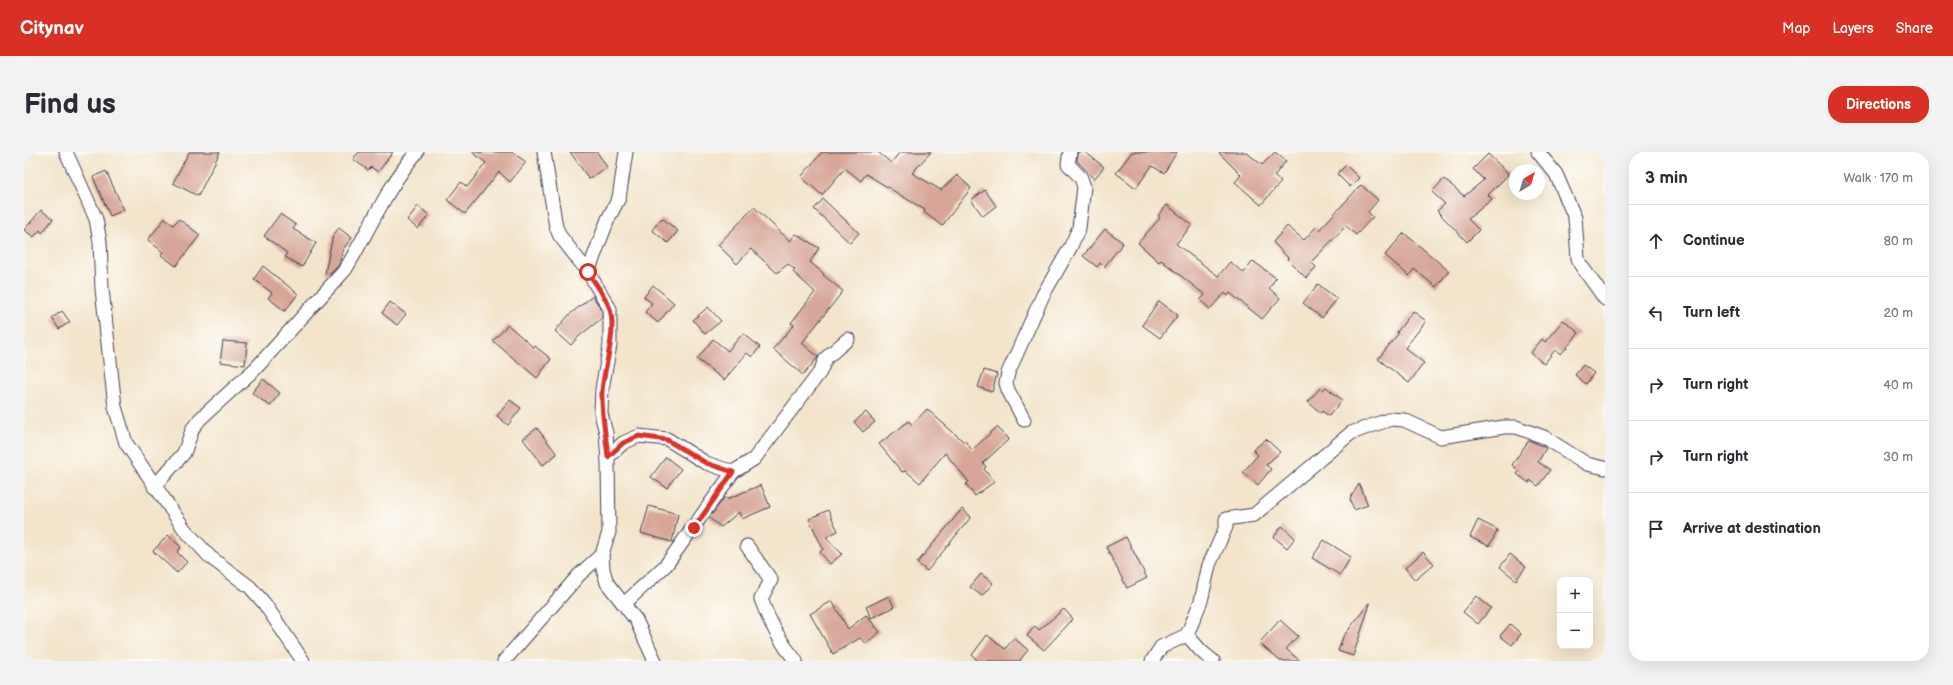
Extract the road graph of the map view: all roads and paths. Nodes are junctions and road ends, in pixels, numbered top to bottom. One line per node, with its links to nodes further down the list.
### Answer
1 (66, 152): 14 (street)
2 (417, 152): 14 (street)
3 (544, 152): 7 (street)
4 (626, 152): 7 (street)
5 (1070, 152): 10 (street)
6 (1538, 152): 8 (street)
7 (588, 272): 11 (street)
8 (1605, 299)
9 (848, 339): 13 (street)
10 (1024, 420)
11 (608, 457): 13 (street); 16 (street)
12 (1605, 468): 18 (street)
13 (733, 472): 17 (street)
14 (154, 487): 19 (street)
15 (746, 546): 22 (street)
16 (602, 554): 17 (street); 20 (street)
17 (624, 604): 21 (street)
18 (1187, 635): 23 (street); 24 (street)
19 (303, 661)
20 (504, 661)
21 (655, 661)
22 (796, 661)
23 (1152, 661)
24 (1213, 661)

